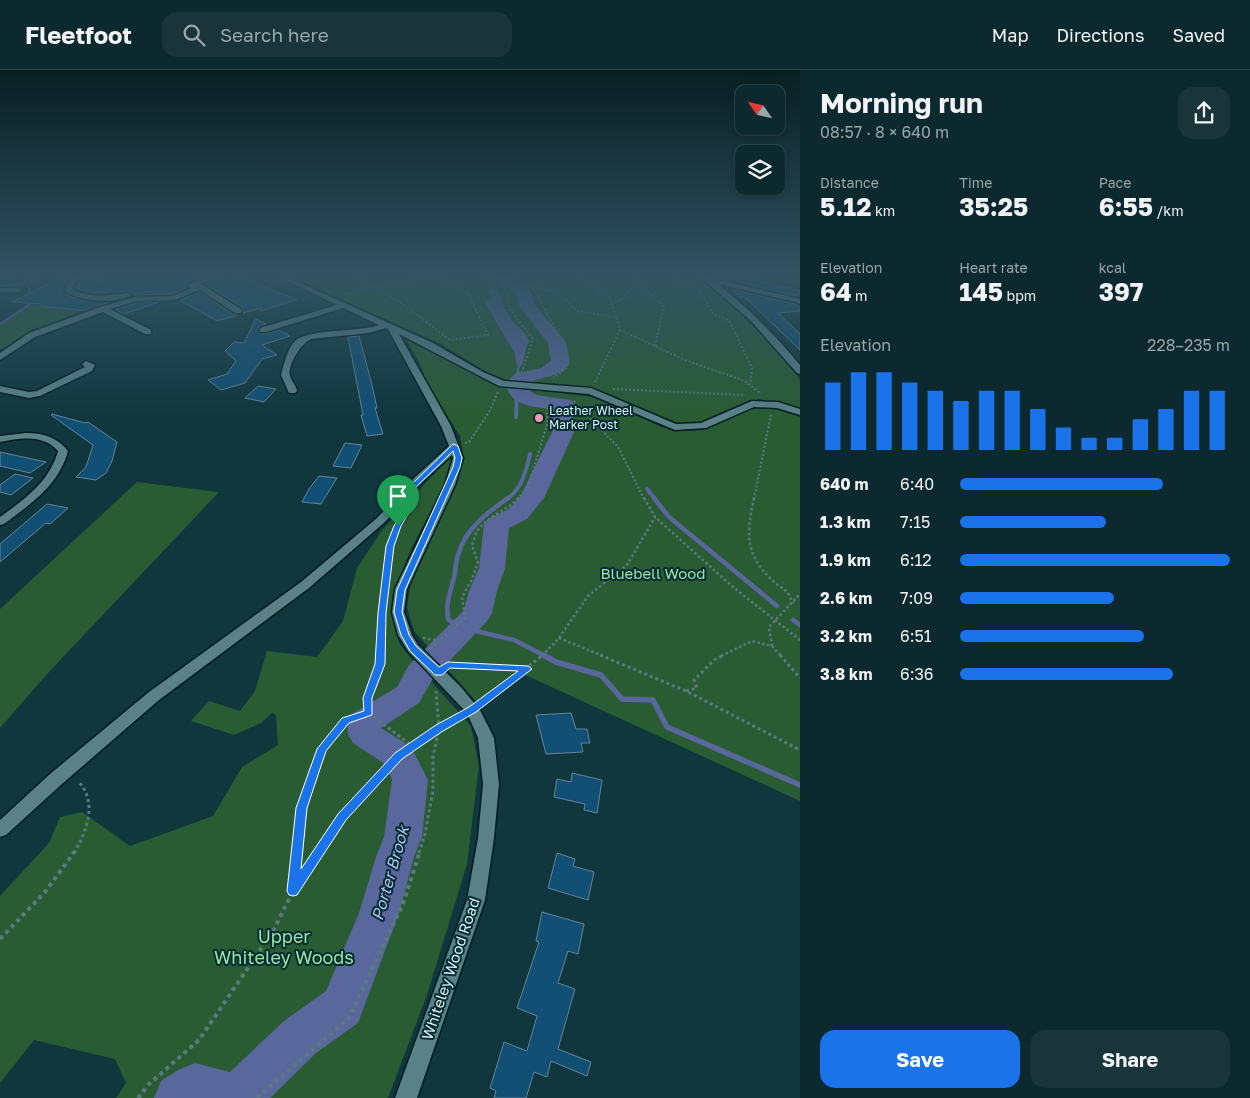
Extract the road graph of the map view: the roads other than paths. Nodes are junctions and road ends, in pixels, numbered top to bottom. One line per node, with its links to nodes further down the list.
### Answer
1 (68, 322): 9 (street)
2 (128, 322): 8 (street)
3 (290, 322): 7 (street)
4 (380, 322): 6 (street)
5 (755, 322): 11 (street)
6 (389, 326): 13 (street); 14 (street); 16 (street, Whiteley Wood Road)
7 (264, 330)
8 (148, 332)
9 (0, 357)
10 (86, 364): 12 (street)
11 (800, 371)
12 (0, 389)
13 (292, 391)
14 (800, 412)
15 (0, 439): 17 (street)
16 (455, 446): 18 (street); 19 (street, Whiteley Wood Road)
17 (0, 522)
18 (0, 830)
19 (406, 1098)

